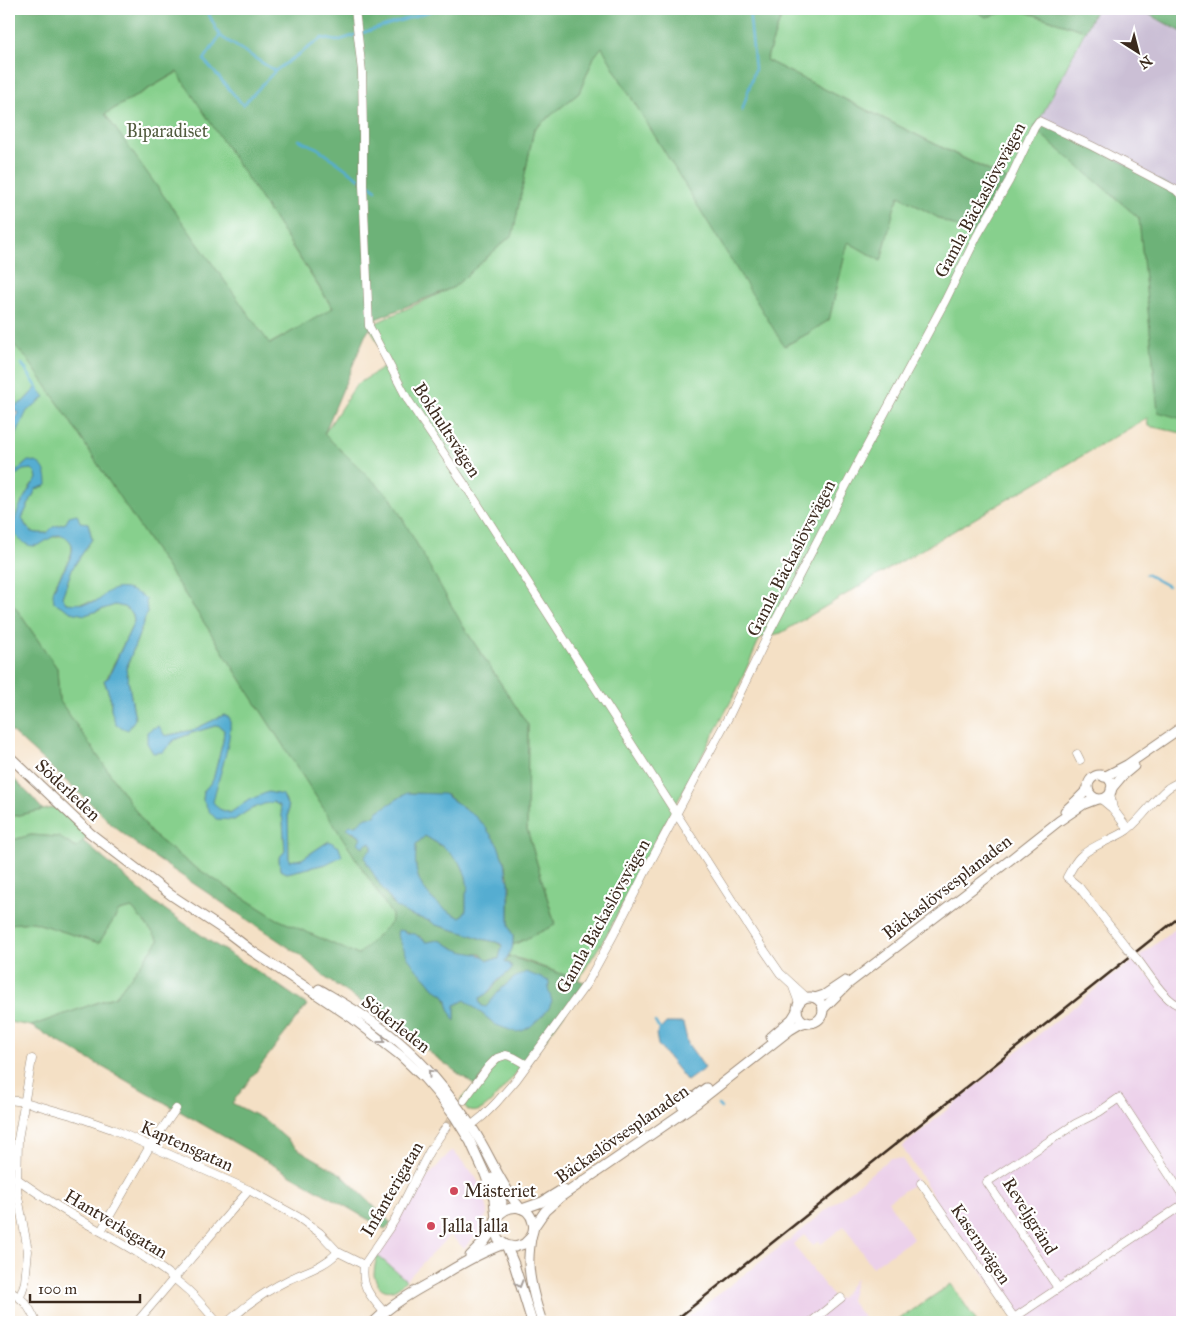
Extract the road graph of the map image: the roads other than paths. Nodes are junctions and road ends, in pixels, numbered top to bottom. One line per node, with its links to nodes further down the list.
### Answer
1 (355, 9): 12 (street, Bokhultsvägen)
2 (1182, 196): 12 (street, Gamla Bäckaslövsvägen)
3 (1182, 726): 6 (street, Bäckaslövsesplanaden)
4 (1182, 734): 9 (street, Bäckaslövsesplanaden)
5 (9, 756): 25 (street, Söderleden)
6 (1104, 776): 8 (street, Bäckaslövsesplanaden); 9 (street)
7 (1182, 780): 13 (street)
8 (1088, 788): 10 (street); 14 (street, Bäckaslövsesplanaden)
9 (1111, 791): 10 (street, Bäckaslövsesplanaden); 11 (street)
10 (1099, 799): 11 (street); 16 (street, Bäckaslövsesplanaden)
11 (1113, 808): 13 (street)
12 (676, 814): 14 (street, Bokhultsvägen); 19 (street, Gamla Bäckaslövsvägen)
13 (1128, 829): 15 (street, bridge)
14 (804, 1002): 16 (street); 17 (street); 32 (street, Bäckaslövsesplanaden)
15 (1182, 1006)
16 (823, 1009): 17 (street, Bäckaslövsesplanaden)
17 (807, 1022): 34 (street, Bäckaslövsesplanaden)
18 (32, 1059): 22 (street)
19 (527, 1065): 21 (street); 25 (street, Gamla Bäckaslövsvägen)
20 (9, 1100): 22 (street, Kaptensgatan)
21 (464, 1100)
22 (25, 1102): 26 (street, Kaptensgatan); 27 (street)
23 (176, 1109): 26 (street)
24 (446, 1128): 41 (street, Infanterigatan)
25 (468, 1129): 32 (street, Söderleden); 33 (street, Söderleden)
26 (150, 1146): 29 (street, Kaptensgatan); 35 (street)
27 (16, 1178): 35 (street, Hantverksgatan); 46 (street)
28 (921, 1183): 49 (street, Kasernvägen)
29 (249, 1190): 39 (street, Kaptensgatan); 42 (street)
30 (1182, 1194): 43 (street, Reveljgränd)
31 (1182, 1205): 43 (street)
32 (521, 1208): 33 (street); 34 (street, Söderleden)
33 (497, 1219): 38 (street, Söderleden); 40 (street)
34 (534, 1227): 36 (street)
35 (101, 1231): 42 (street, Hantverksgatan)
36 (531, 1237): 37 (street); 45 (street)
37 (524, 1244): 38 (street); 45 (street)
38 (505, 1245): 40 (street); 55 (street, Söderleden, one-way to 55)
39 (338, 1252): 41 (street, Kaptensgatan); 53 (street)
40 (460, 1264): 48 (street)
41 (364, 1265): 48 (street)
42 (175, 1279): 51 (street); 52 (street, Hantverksgatan)
43 (1058, 1288): 49 (street)
44 (9, 1290): 46 (street)
45 (533, 1291): 56 (street)
46 (20, 1297): 50 (street)
47 (841, 1298): 57 (street)
48 (384, 1312): 54 (street)
49 (1015, 1320)
50 (36, 1322)
51 (137, 1322)
52 (217, 1322)
53 (228, 1322)
54 (374, 1322)
55 (532, 1322)
56 (542, 1322)
57 (811, 1322)

